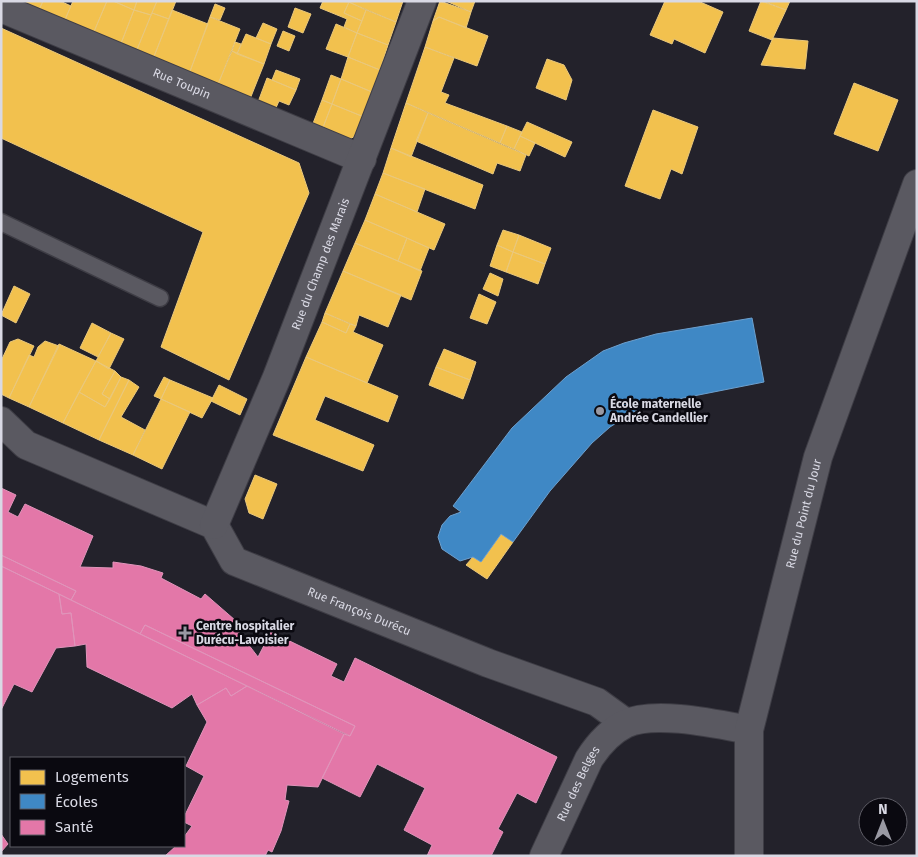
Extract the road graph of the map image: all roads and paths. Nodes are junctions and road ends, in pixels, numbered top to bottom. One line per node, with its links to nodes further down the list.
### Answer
1 (422, 1): 3 (street, Rue du Champ des Marais)
2 (1, 8): 3 (street, Rue Toupin)
3 (362, 159): 8 (street, Rue du Champ des Marais)
4 (917, 184): 10 (street, Rue du Point du Jour)
5 (1, 222): 6 (lane)
6 (160, 298)
7 (1, 422): 8 (street)
8 (214, 525): 9 (street, Rue François Durécu)
9 (626, 723): 10 (street); 11 (street, Rue des Belges)
10 (748, 730): 12 (street, Rue du Point du Jour)
11 (544, 856)
12 (749, 856)

